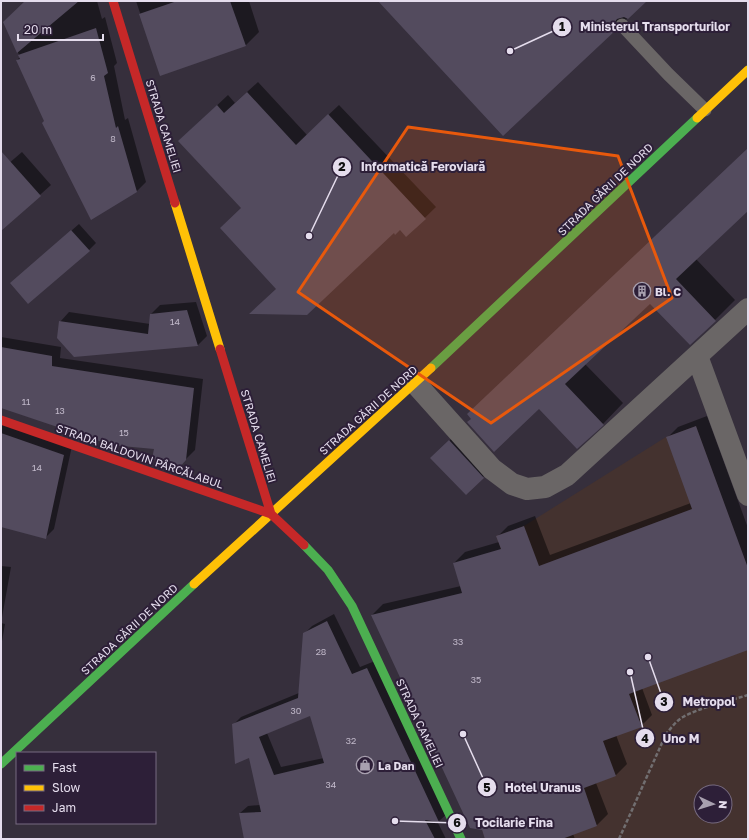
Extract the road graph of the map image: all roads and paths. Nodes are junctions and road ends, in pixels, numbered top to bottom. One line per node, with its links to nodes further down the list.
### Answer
1 (113, 1): 10 (street, STRADA CAMELIEI)
2 (622, 25): 4 (lane)
3 (748, 70): 4 (street, STRADA GĂRII DE NORD)
4 (705, 110): 7 (street, STRADA GĂRII DE NORD)
5 (748, 309): 6 (street)
6 (697, 356): 7 (street); 9 (street)
7 (415, 384): 10 (street, STRADA GĂRII DE NORD)
8 (1, 420): 10 (street, STRADA BALDOVIN PÂRCĂLABUL)
9 (748, 495)
10 (271, 514): 12 (street, STRADA GĂRII DE NORD); 13 (street, STRADA CAMELIEI)
11 (748, 695): 14 (path)
12 (1, 764)
13 (462, 839)
14 (619, 839)

